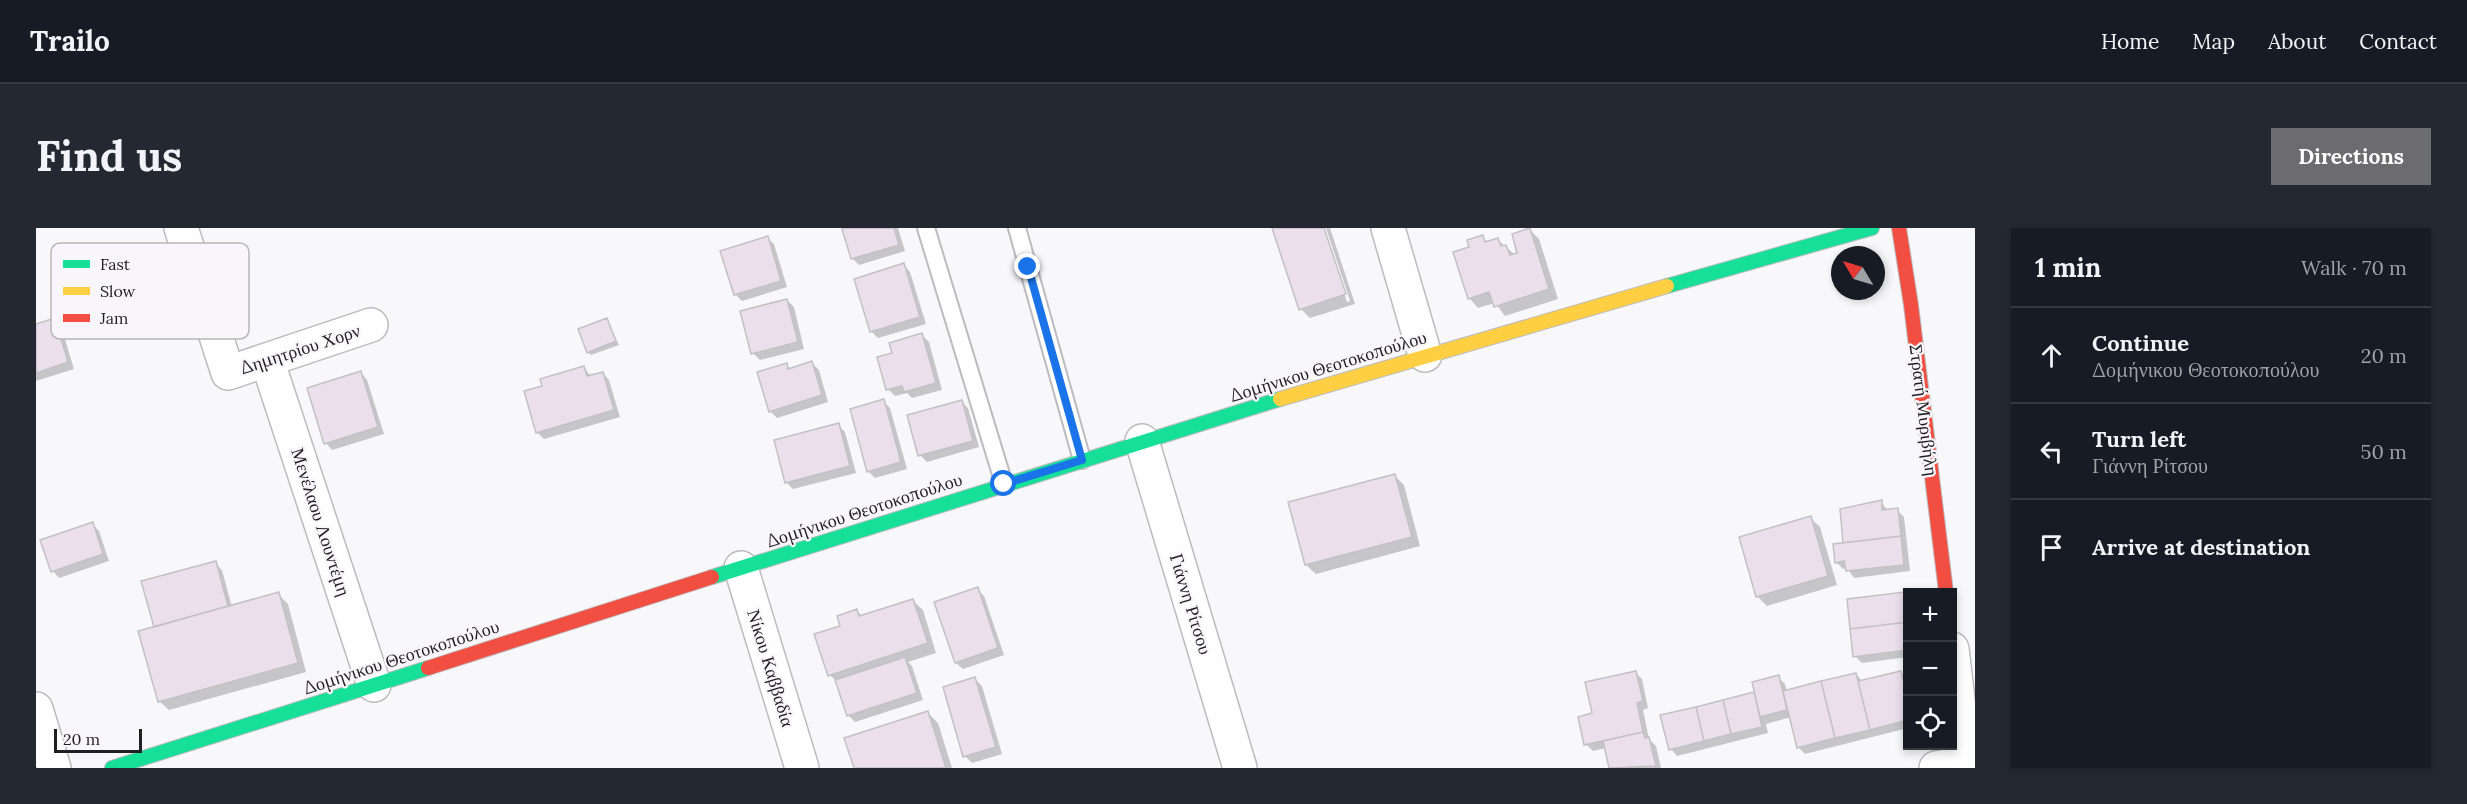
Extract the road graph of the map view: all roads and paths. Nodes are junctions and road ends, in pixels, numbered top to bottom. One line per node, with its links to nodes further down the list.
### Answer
1 (181, 228): 7 (street, Δημητρίου Χορν)
2 (926, 228): 14 (lane)
3 (1017, 228): 13 (lane)
4 (1388, 228): 10 (street)
5 (1872, 228): 10 (street, Δομήνικου Θεοτοκοπούλου)
6 (1899, 228): 16 (street, Στρατή Μυριβήλη)
7 (186, 243)
8 (371, 325): 11 (street, Δημητρίου Χορν)
9 (217, 339): 11 (street, Δημητρίου Χορν)
10 (1425, 355): 12 (street, Δομήνικου Θεοτοκοπούλου)
11 (267, 360): 17 (street, Μενέλαου Λουντέμη)
12 (1142, 441): 13 (street, Δομήνικου Θεοτοκοπούλου); 24 (street, Γιάννη Ρίτσου)
13 (1082, 460): 14 (street, Δομήνικου Θεοτοκοπούλου)
14 (1004, 484): 15 (street, Δομήνικου Θεοτοκοπούλου)
15 (741, 568): 17 (street, Δομήνικου Θεοτοκοπούλου); 23 (street, Νίκου Καββαδία)
16 (1946, 588)
17 (374, 685): 22 (street, Δομήνικου Θεοτοκοπούλου)
18 (1956, 696): 20 (street)
19 (36, 709): 21 (street)
20 (1961, 765)
21 (54, 768)
22 (112, 768)
23 (802, 768)
24 (1240, 768)

